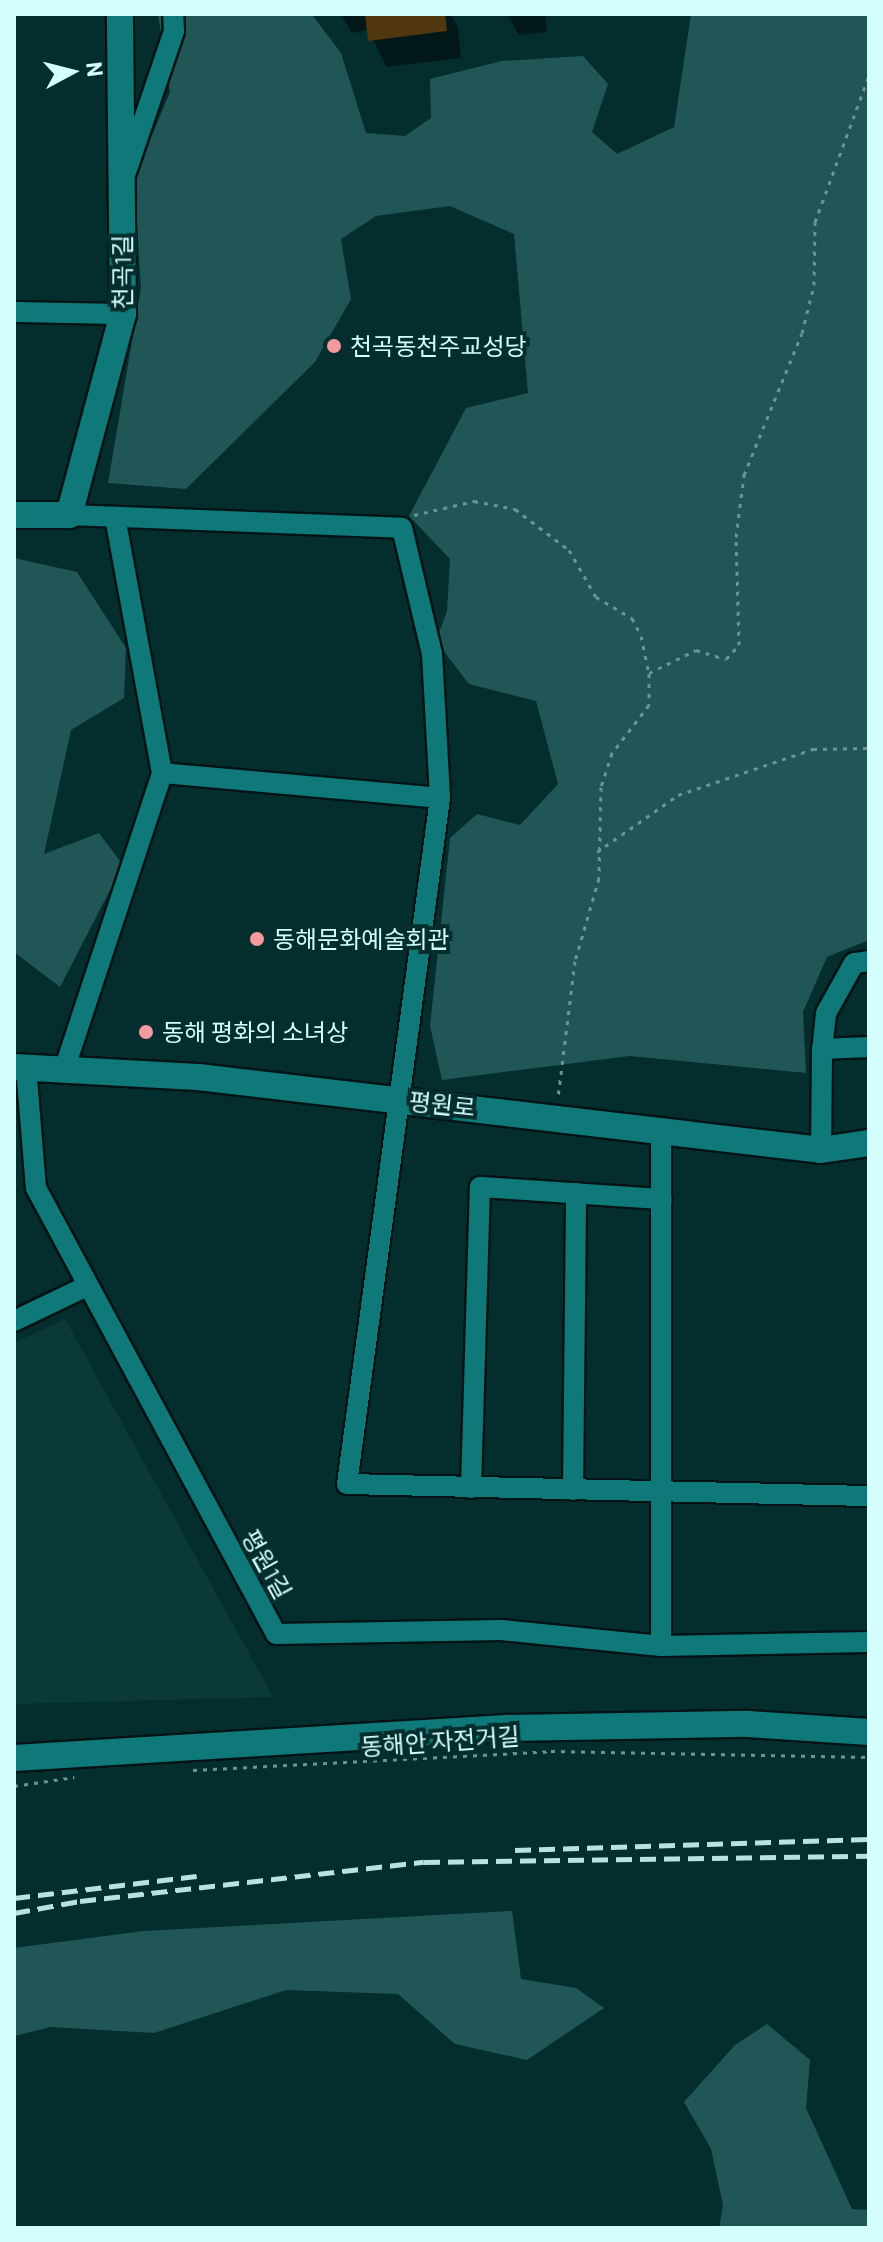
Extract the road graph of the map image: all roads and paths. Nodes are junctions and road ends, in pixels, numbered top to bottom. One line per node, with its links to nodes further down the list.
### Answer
1 (120, 14): 4 (street, 천곡1길)
2 (173, 14): 4 (street)
3 (869, 75): 11 (path)
4 (122, 183): 6 (street, 천곡1길)
5 (14, 312): 6 (street)
6 (123, 314): 8 (street, 천곡1길)
7 (14, 515): 8 (street)
8 (69, 515): 9 (street)
9 (115, 517): 10 (street); 13 (street)
10 (390, 527): 11 (path); 14 (street)
11 (649, 673): 15 (path)
12 (869, 748): 15 (path)
13 (162, 773): 14 (street); 20 (street)
14 (440, 798): 21 (street)
15 (597, 852): 22 (path)
16 (869, 961): 18 (street)
17 (869, 1047): 18 (street)
18 (822, 1049): 25 (street)
19 (20, 1067): 20 (street, 평원로); 28 (street, 평원1길)
20 (65, 1067): 21 (street, 평원로)
21 (402, 1100): 22 (street, 평원로); 30 (street)
22 (556, 1117): 23 (street, 평원로)
23 (661, 1129): 25 (street, 평원로); 27 (street)
24 (869, 1143): 25 (street, 평원로)
25 (821, 1150)
26 (576, 1193): 27 (street); 30 (street); 31 (street)
27 (662, 1199): 32 (street)
28 (87, 1286): 29 (street); 35 (street, 평원1길)
29 (14, 1321)
30 (471, 1488): 31 (street)
31 (573, 1490): 32 (street)
32 (661, 1492): 33 (street); 35 (street)
33 (869, 1496)
34 (869, 1642): 35 (street, 평원1길)
35 (661, 1646)
36 (869, 1732): 38 (street)
37 (869, 1757): 39 (path, 동해안 자전거길)
38 (14, 1758)
39 (187, 1770)
40 (88, 1776): 41 (path)
41 (14, 1786)

